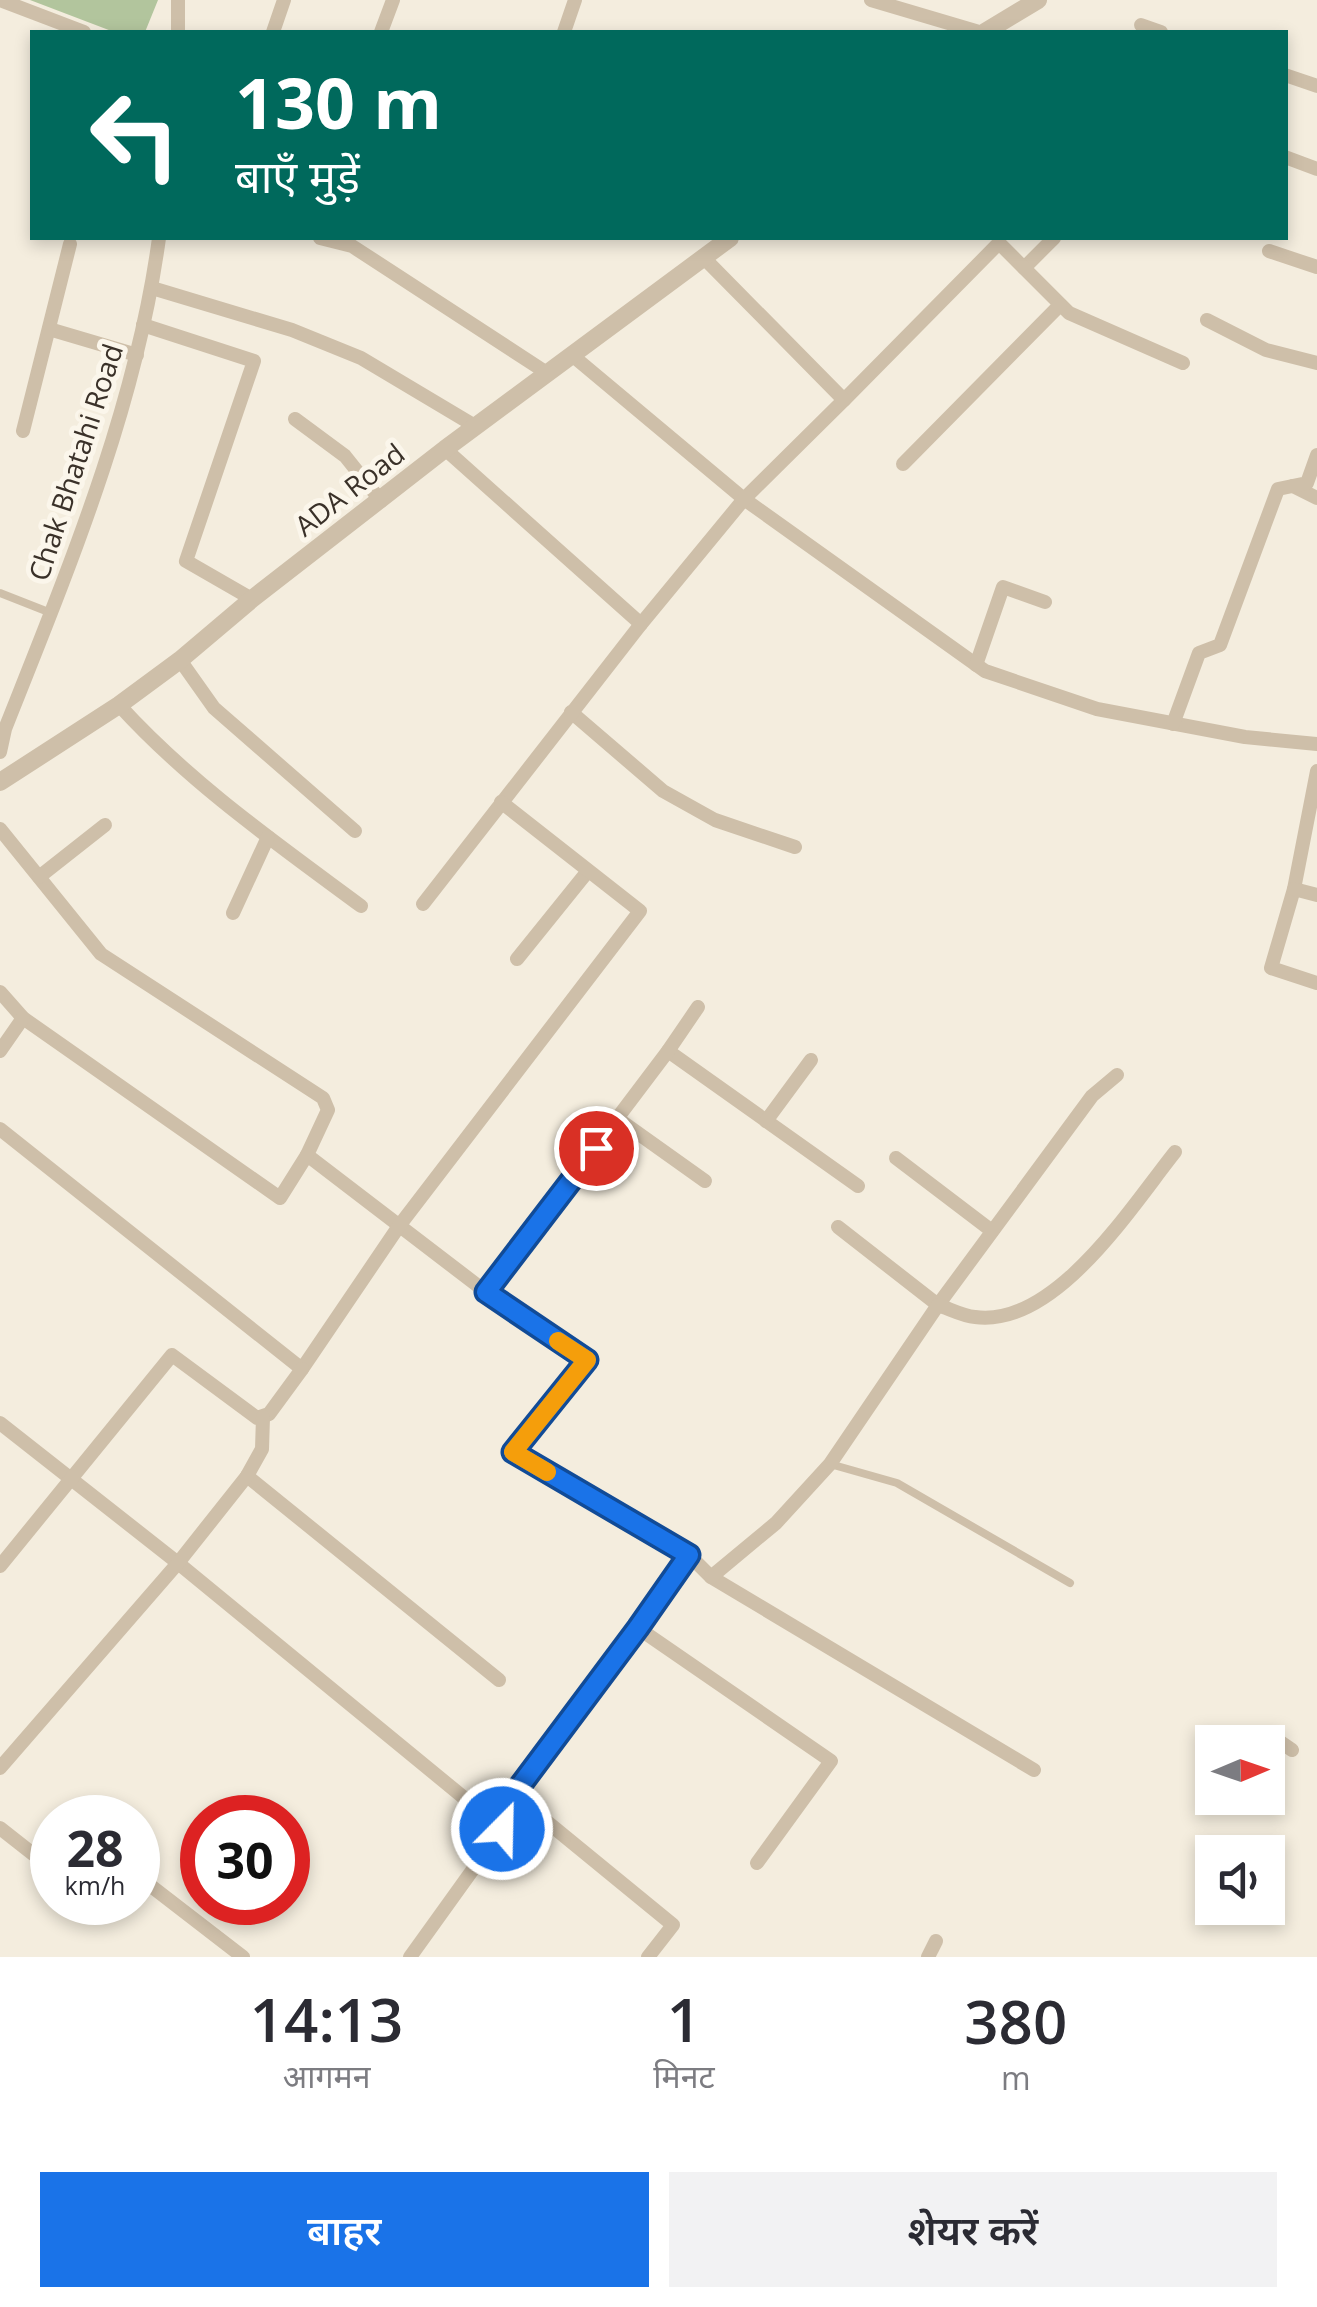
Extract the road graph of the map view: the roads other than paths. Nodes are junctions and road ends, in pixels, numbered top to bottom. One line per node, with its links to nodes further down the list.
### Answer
1 (0, 0): 9 (street)
2 (178, 0): 10 (street)
3 (284, 0): 11 (street)
4 (392, 0): 12 (street)
5 (576, 0): 13 (street)
6 (870, 0): 14 (street)
7 (1038, 0): 15 (street)
8 (1141, 25): 16 (street)
9 (79, 30)
10 (178, 30)
11 (274, 30)
12 (381, 30)
13 (565, 30)
14 (975, 30)
15 (986, 30)
16 (1155, 30)
17 (1288, 77): 18 (street)
18 (1317, 86)
19 (1288, 158): 20 (street)
20 (1317, 169)
21 (159, 240): 30 (street, Chak Bhatahi Road)
22 (328, 240): 39 (street)
23 (727, 240): 27 (street, ADA Road)
24 (1052, 240): 29 (street)
25 (70, 244): 34 (street)
26 (1269, 250): 28 (street)
27 (704, 258): 36 (street, ADA Road); 40 (street)
28 (1317, 267)
29 (1024, 268): 31 (street); 40 (street)
30 (152, 288): 33 (street, Chak Bhatahi Road); 42 (street)
31 (1060, 305): 38 (street); 46 (street)
32 (1207, 320): 37 (street)
33 (143, 325): 35 (street, Chak Bhatahi Road); 52 (street)
34 (48, 329): 35 (street); 43 (street)
35 (137, 355): 54 (street, Chak Bhatahi Road)
36 (573, 356): 39 (street, ADA Road); 49 (street)
37 (1317, 363)
38 (1183, 364)
39 (548, 373): 42 (street, ADA Road)
40 (844, 400): 49 (street)
41 (295, 418): 50 (street)
42 (475, 426): 44 (street, ADA Road)
43 (23, 431)
44 (445, 448): 50 (street, ADA Road); 55 (street)
45 (1317, 455): 47 (street)
46 (904, 464)
47 (1293, 486): 48 (street); 60 (street)
48 (1317, 498)
49 (744, 499): 55 (street); 57 (street)
50 (381, 501): 52 (street, ADA Road)
51 (0, 593): 54 (lane)
52 (252, 598): 56 (street, ADA Road)
53 (1044, 602): 57 (street)
54 (51, 613): 62 (street, Chak Bhatahi Road)
55 (641, 624): 59 (street)
56 (180, 660): 58 (street, ADA Road); 68 (street)
57 (976, 665): 60 (street)
58 (119, 705): 64 (street, ADA Road); 69 (street)
59 (572, 712): 65 (street); 70 (street)
60 (1173, 724): 61 (street)
61 (1317, 744)
62 (0, 752)
63 (1317, 771): 73 (street)
64 (0, 782)
65 (501, 802): 71 (street); 75 (street)
66 (105, 826): 72 (street)
67 (0, 829): 72 (street)
68 (355, 831)
69 (268, 837): 76 (street); 77 (street)
70 (795, 847)
71 (588, 871): 78 (street); 95 (street)
72 (39, 877): 91 (street)
73 (1294, 889): 74 (street); 79 (street)
74 (1317, 896)
75 (423, 904)
76 (361, 906)
77 (233, 913)
78 (517, 959)
79 (1317, 983)
80 (0, 992): 82 (street)
81 (698, 1007): 84 (street)
82 (23, 1018): 83 (street); 91 (street)
83 (0, 1051)
84 (668, 1052): 87 (street); 88 (street)
85 (812, 1060): 88 (street)
86 (1117, 1075): 97 (street)
87 (618, 1119): 93 (street); 98 (street)
88 (766, 1121): 94 (street)
89 (0, 1128): 100 (street)
90 (1175, 1152): 99 (street)
91 (306, 1155): 95 (street)
92 (896, 1158): 97 (street)
93 (705, 1181)
94 (858, 1186)
95 (399, 1226): 98 (street); 100 (street)
96 (838, 1227): 99 (street)
97 (992, 1231): 99 (street)
98 (486, 1292): 106 (street)
99 (938, 1305): 103 (street)
100 (302, 1368): 101 (street)
101 (263, 1418): 104 (street); 105 (street)
102 (0, 1423): 105 (street)
103 (830, 1464): 109 (street); 110 (lane)
104 (246, 1476): 107 (street); 112 (street)
105 (69, 1479): 107 (street); 108 (street)
106 (689, 1555): 109 (street); 111 (street)
107 (178, 1562): 115 (street); 119 (street)
108 (0, 1566)
109 (711, 1577): 116 (street)
110 (1070, 1583)
111 (638, 1628): 117 (street); 121 (street)
112 (499, 1680)
113 (1285, 1745): 114 (street)
114 (1292, 1750)
115 (0, 1768)
116 (1034, 1770)
117 (514, 1794): 119 (street); 126 (street)
118 (0, 1828): 120 (street)
119 (502, 1829): 125 (street)
120 (30, 1852)
121 (758, 1863)
122 (160, 1893): 124 (street)
123 (936, 1941): 127 (street)
124 (244, 1957)
125 (410, 1957)
126 (648, 1957)
127 (928, 1957)

